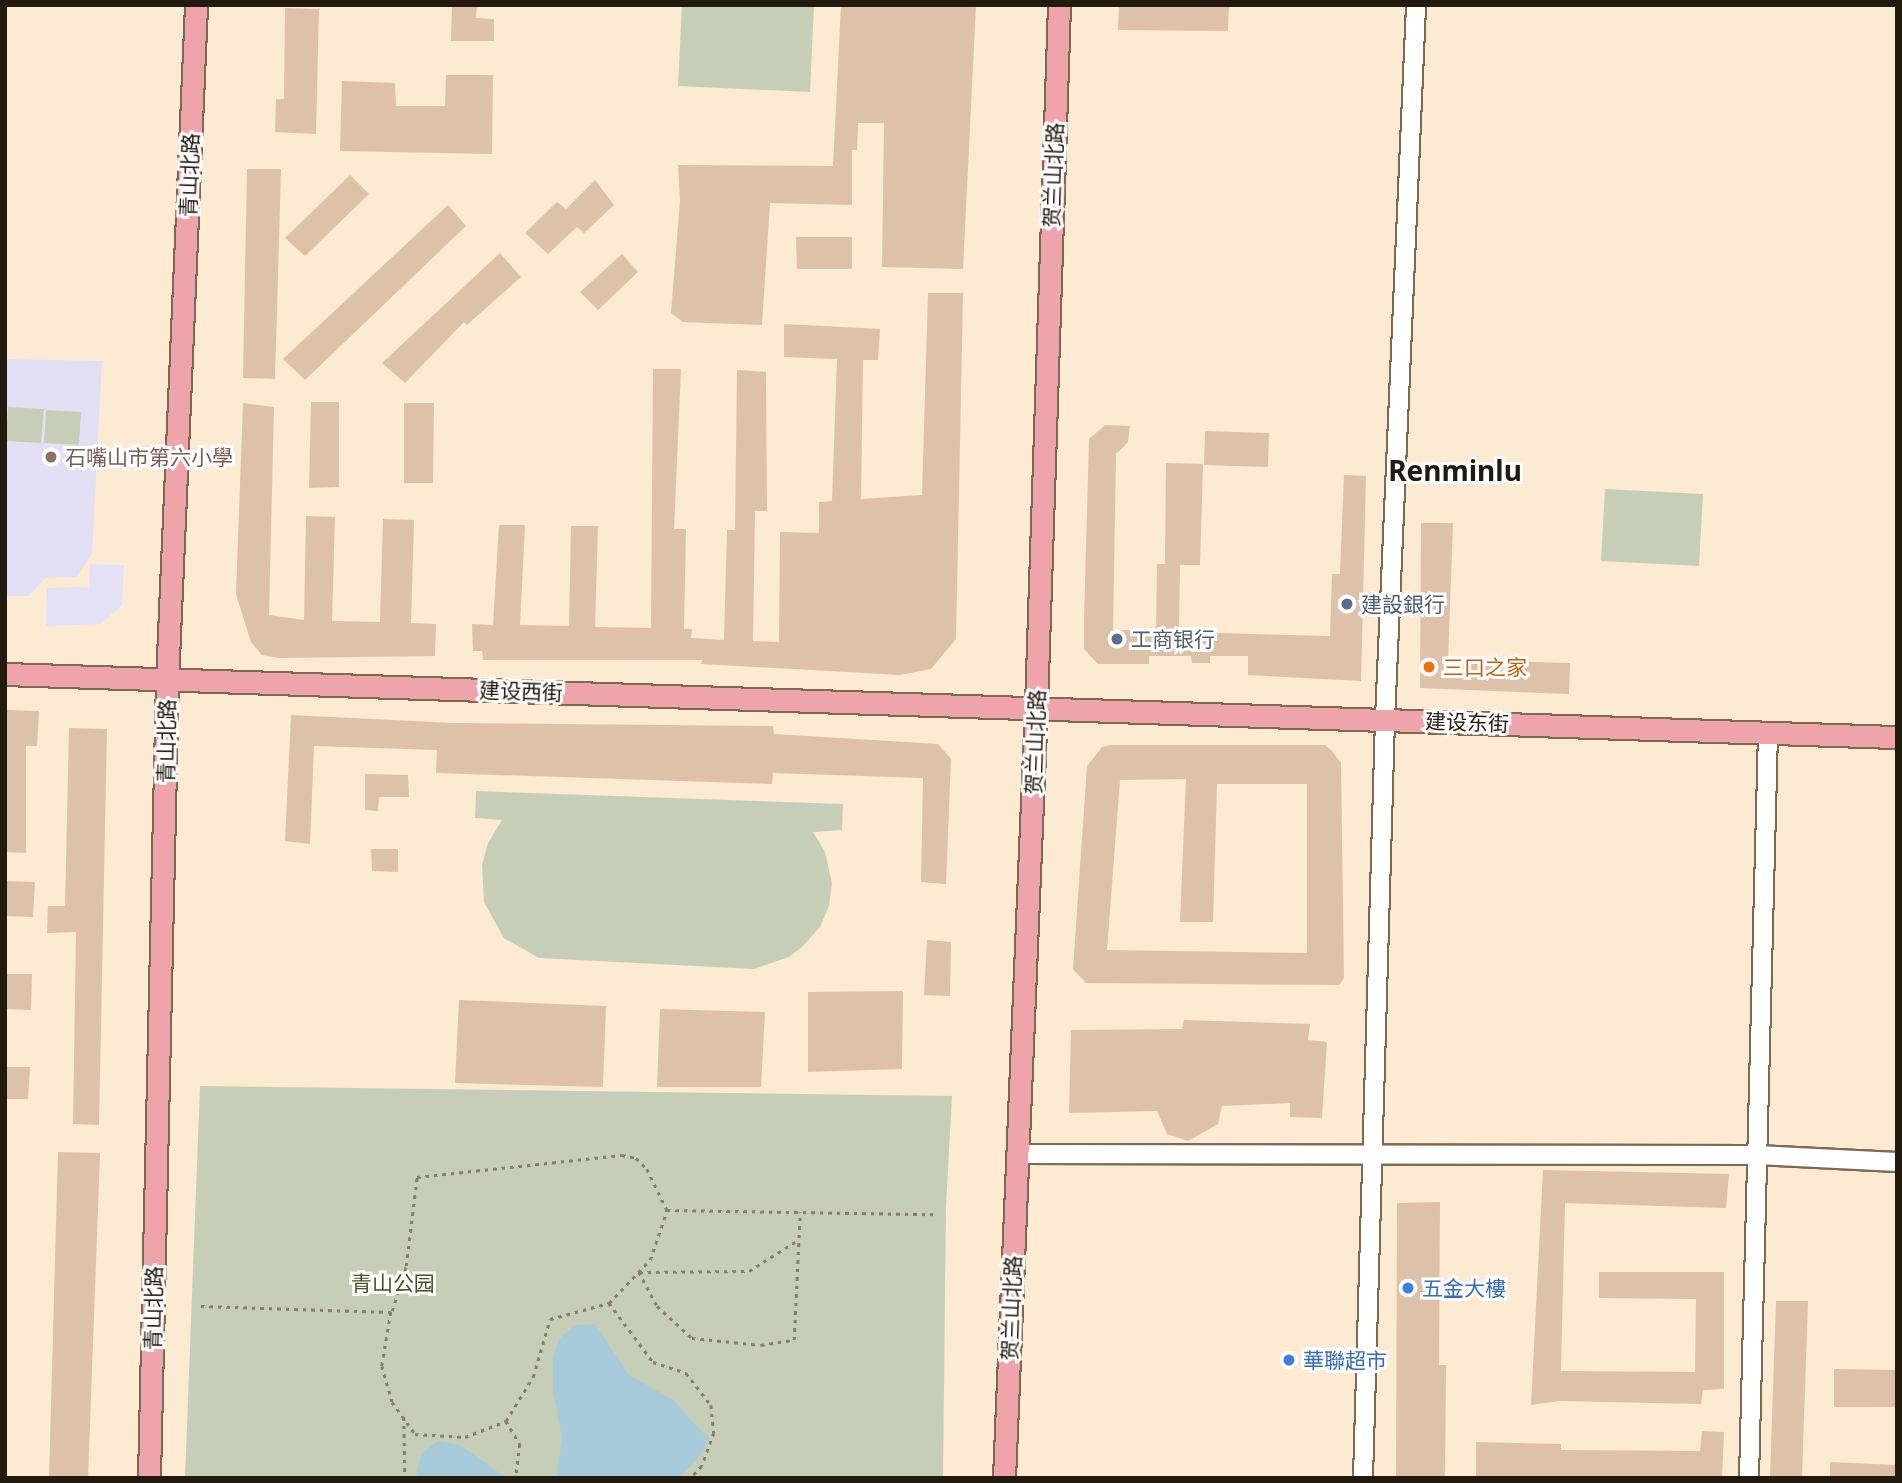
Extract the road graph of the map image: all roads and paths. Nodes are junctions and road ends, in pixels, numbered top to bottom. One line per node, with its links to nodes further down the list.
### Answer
1 (196, 5): 5 (main road, 青山北路)
2 (1059, 5): 6 (main road, 贺兰山北路)
3 (1416, 5): 7 (street)
4 (5, 674): 5 (main road, 建设西街)
5 (167, 681): 6 (main road, 建设西街); 24 (main road, 青山北路)
6 (1036, 706): 7 (main road, 建设东街); 11 (main road, 贺兰山北路)
7 (1385, 719): 8 (main road, 建设东街); 10 (street)
8 (1768, 733): 9 (main road, 建设东街); 12 (street)
9 (1897, 737)
10 (1373, 1152): 11 (street); 12 (street); 29 (street)
11 (1018, 1154): 28 (main road, 贺兰山北路)
12 (1757, 1155): 13 (street); 30 (street)
13 (1897, 1162)
14 (667, 1210): 15 (path); 18 (path); 21 (path)
15 (800, 1212): 16 (path); 17 (path)
16 (933, 1214)
17 (799, 1239): 18 (path); 18 (path)
18 (639, 1272): 19 (path)
19 (609, 1303): 23 (path); 27 (path)
20 (201, 1306): 21 (path)
21 (391, 1312): 22 (path)
22 (404, 1417): 23 (path); 25 (path)
23 (506, 1421): 26 (path)
24 (149, 1478)
25 (405, 1478)
26 (516, 1478)
27 (691, 1478)
28 (1004, 1478)
29 (1363, 1478)
30 (1749, 1478)

